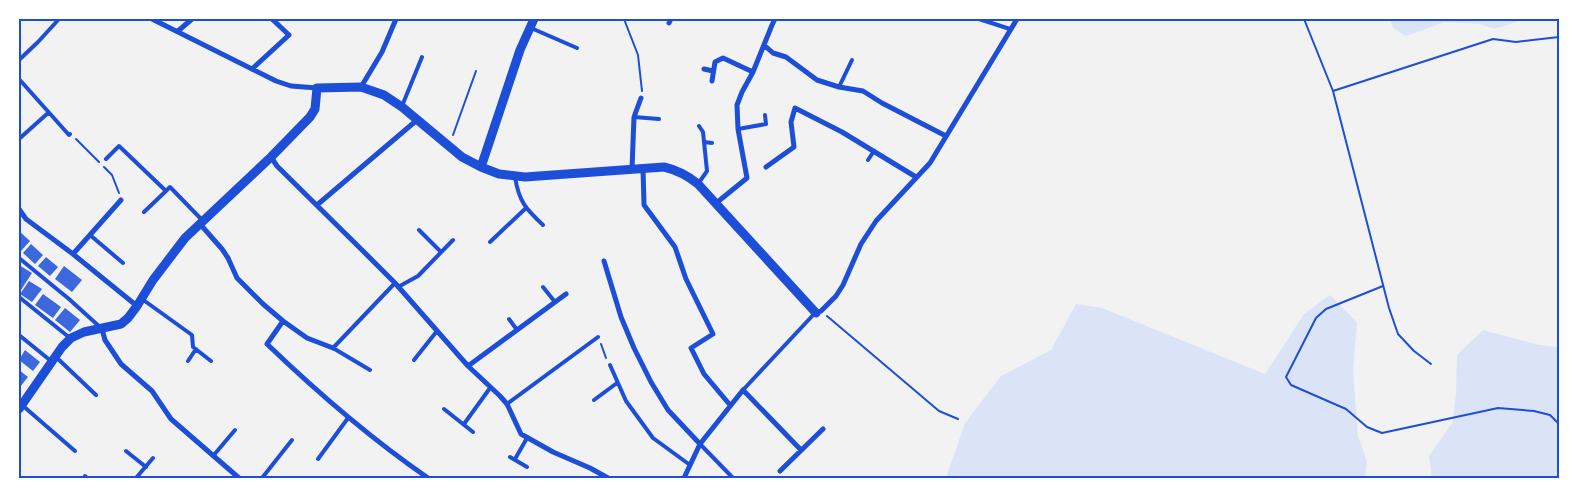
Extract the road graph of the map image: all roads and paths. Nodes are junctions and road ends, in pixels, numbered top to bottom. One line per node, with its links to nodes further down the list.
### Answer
1 (59, 19): 19 (lane)
2 (152, 19): 14 (street)
3 (192, 19): 14 (street)
4 (273, 19): 21 (street)
5 (396, 19): 28 (street)
6 (534, 19): 12 (street)
7 (624, 19): 32 (path)
8 (776, 19): 16 (street)
9 (979, 19): 13 (lane)
10 (1016, 19): 13 (street)
11 (1304, 19): 31 (path)
12 (530, 28): 17 (lane); 51 (street)
13 (1010, 30): 42 (street)
14 (178, 31): 21 (street)
15 (1559, 36): 31 (path)
16 (764, 45): 25 (street); 29 (street)
17 (577, 48)
18 (422, 57): 33 (lane)
19 (19, 60)
20 (852, 60): 29 (lane)
21 (252, 69): 30 (street)
22 (704, 70): 24 (street)
23 (476, 71): 46 (path)
24 (713, 72): 25 (street); 27 (street)
25 (753, 72): 40 (street)
26 (19, 79): 34 (lane)
27 (712, 81)
28 (361, 87): 30 (street); 33 (street)
29 (839, 87): 42 (street)
30 (317, 88): 48 (street)
31 (1334, 91): 77 (path)
32 (641, 98): 36 (street)
33 (402, 107): 38 (street)
34 (48, 113): 41 (lane); 43 (lane)
35 (765, 115): 40 (lane)
36 (634, 117): 37 (lane); 54 (street)
37 (659, 119)
38 (417, 120): 46 (street); 61 (street)
39 (699, 126): 44 (lane)
40 (738, 129): 60 (street)
41 (70, 134): 59 (path)
42 (946, 136): 56 (street)
43 (19, 139)
44 (704, 142): 45 (lane); 57 (lane)
45 (712, 143)
46 (449, 146): 51 (street)
47 (874, 151): 50 (lane); 52 (street); 56 (street)
48 (271, 157): 61 (street); 65 (street)
49 (106, 159): 58 (lane)
50 (868, 160)
51 (481, 167): 55 (street)
52 (766, 167)
53 (643, 168): 54 (street); 57 (street); 108 (street)
54 (632, 169): 55 (street)
55 (515, 177): 62 (lane)
56 (916, 177): 83 (street)
57 (698, 184): 60 (street)
58 (166, 191): 64 (lane); 65 (lane)
59 (121, 200): 68 (street)
60 (715, 204): 83 (street)
61 (317, 205): 76 (street)
62 (526, 208): 66 (lane); 70 (lane)
63 (19, 209): 72 (street)
64 (144, 212)
65 (201, 222): 82 (street); 85 (street)
66 (543, 225)
67 (419, 230): 71 (lane)
68 (90, 234): 72 (street); 75 (lane)
69 (453, 240): 71 (lane)
70 (490, 242)
71 (441, 252): 76 (lane)
72 (73, 254): 82 (street)
73 (19, 258): 86 (lane)
74 (604, 261): 120 (street)
75 (123, 263)
76 (397, 285): 88 (street); 92 (lane)
77 (1383, 286): 98 (path); 114 (path)
78 (543, 287): 81 (lane)
79 (566, 294): 81 (street)
80 (19, 297): 91 (lane)
81 (555, 302): 87 (street)
82 (140, 303): 86 (street); 93 (lane)
83 (818, 312): 104 (lane); 112 (path)
84 (509, 319): 87 (lane)
85 (283, 321): 92 (street); 111 (street)
86 (102, 329): 91 (street); 124 (street)
87 (517, 330): 99 (street)
88 (436, 331): 95 (lane); 99 (street)
89 (19, 335): 94 (lane)
90 (598, 337): 100 (path); 107 (lane)
91 (71, 338): 94 (street)
92 (333, 348): 101 (lane)
93 (196, 350): 96 (lane); 97 (lane)
94 (53, 358): 105 (lane); 109 (street)
95 (414, 360)
96 (188, 361)
97 (211, 361)
98 (1431, 364)
99 (468, 366): 103 (street)
100 (610, 366): 102 (lane)
101 (370, 370)
102 (617, 383): 106 (lane); 129 (lane)
103 (490, 388): 107 (street); 113 (lane)
104 (743, 390): 108 (street); 121 (street)
105 (96, 395)
106 (594, 400)
107 (506, 404): 118 (street)
108 (730, 405): 120 (street)
109 (20, 407): 122 (lane)
110 (444, 409): 113 (lane)
111 (348, 418): 127 (lane); 136 (street)
112 (958, 418)
113 (464, 424): 117 (lane)
114 (1559, 424)
115 (823, 429): 121 (street)
116 (235, 430): 124 (lane)
117 (473, 432)
118 (527, 438): 128 (lane); 137 (street)
119 (292, 440): 135 (lane)
120 (700, 444): 129 (street); 139 (lane)
121 (801, 450): 132 (street)
122 (75, 451)
123 (126, 451): 130 (lane)
124 (213, 456): 134 (street)
125 (510, 457): 128 (lane)
126 (153, 458): 130 (lane)
127 (318, 459)
128 (515, 460): 131 (lane)
129 (690, 465): 138 (street)
130 (146, 467): 133 (lane)
131 (528, 467)
132 (780, 470)
133 (136, 478)
134 (238, 478)
135 (262, 478)
136 (428, 478)
137 (608, 478)
138 (684, 478)
139 (733, 478)

